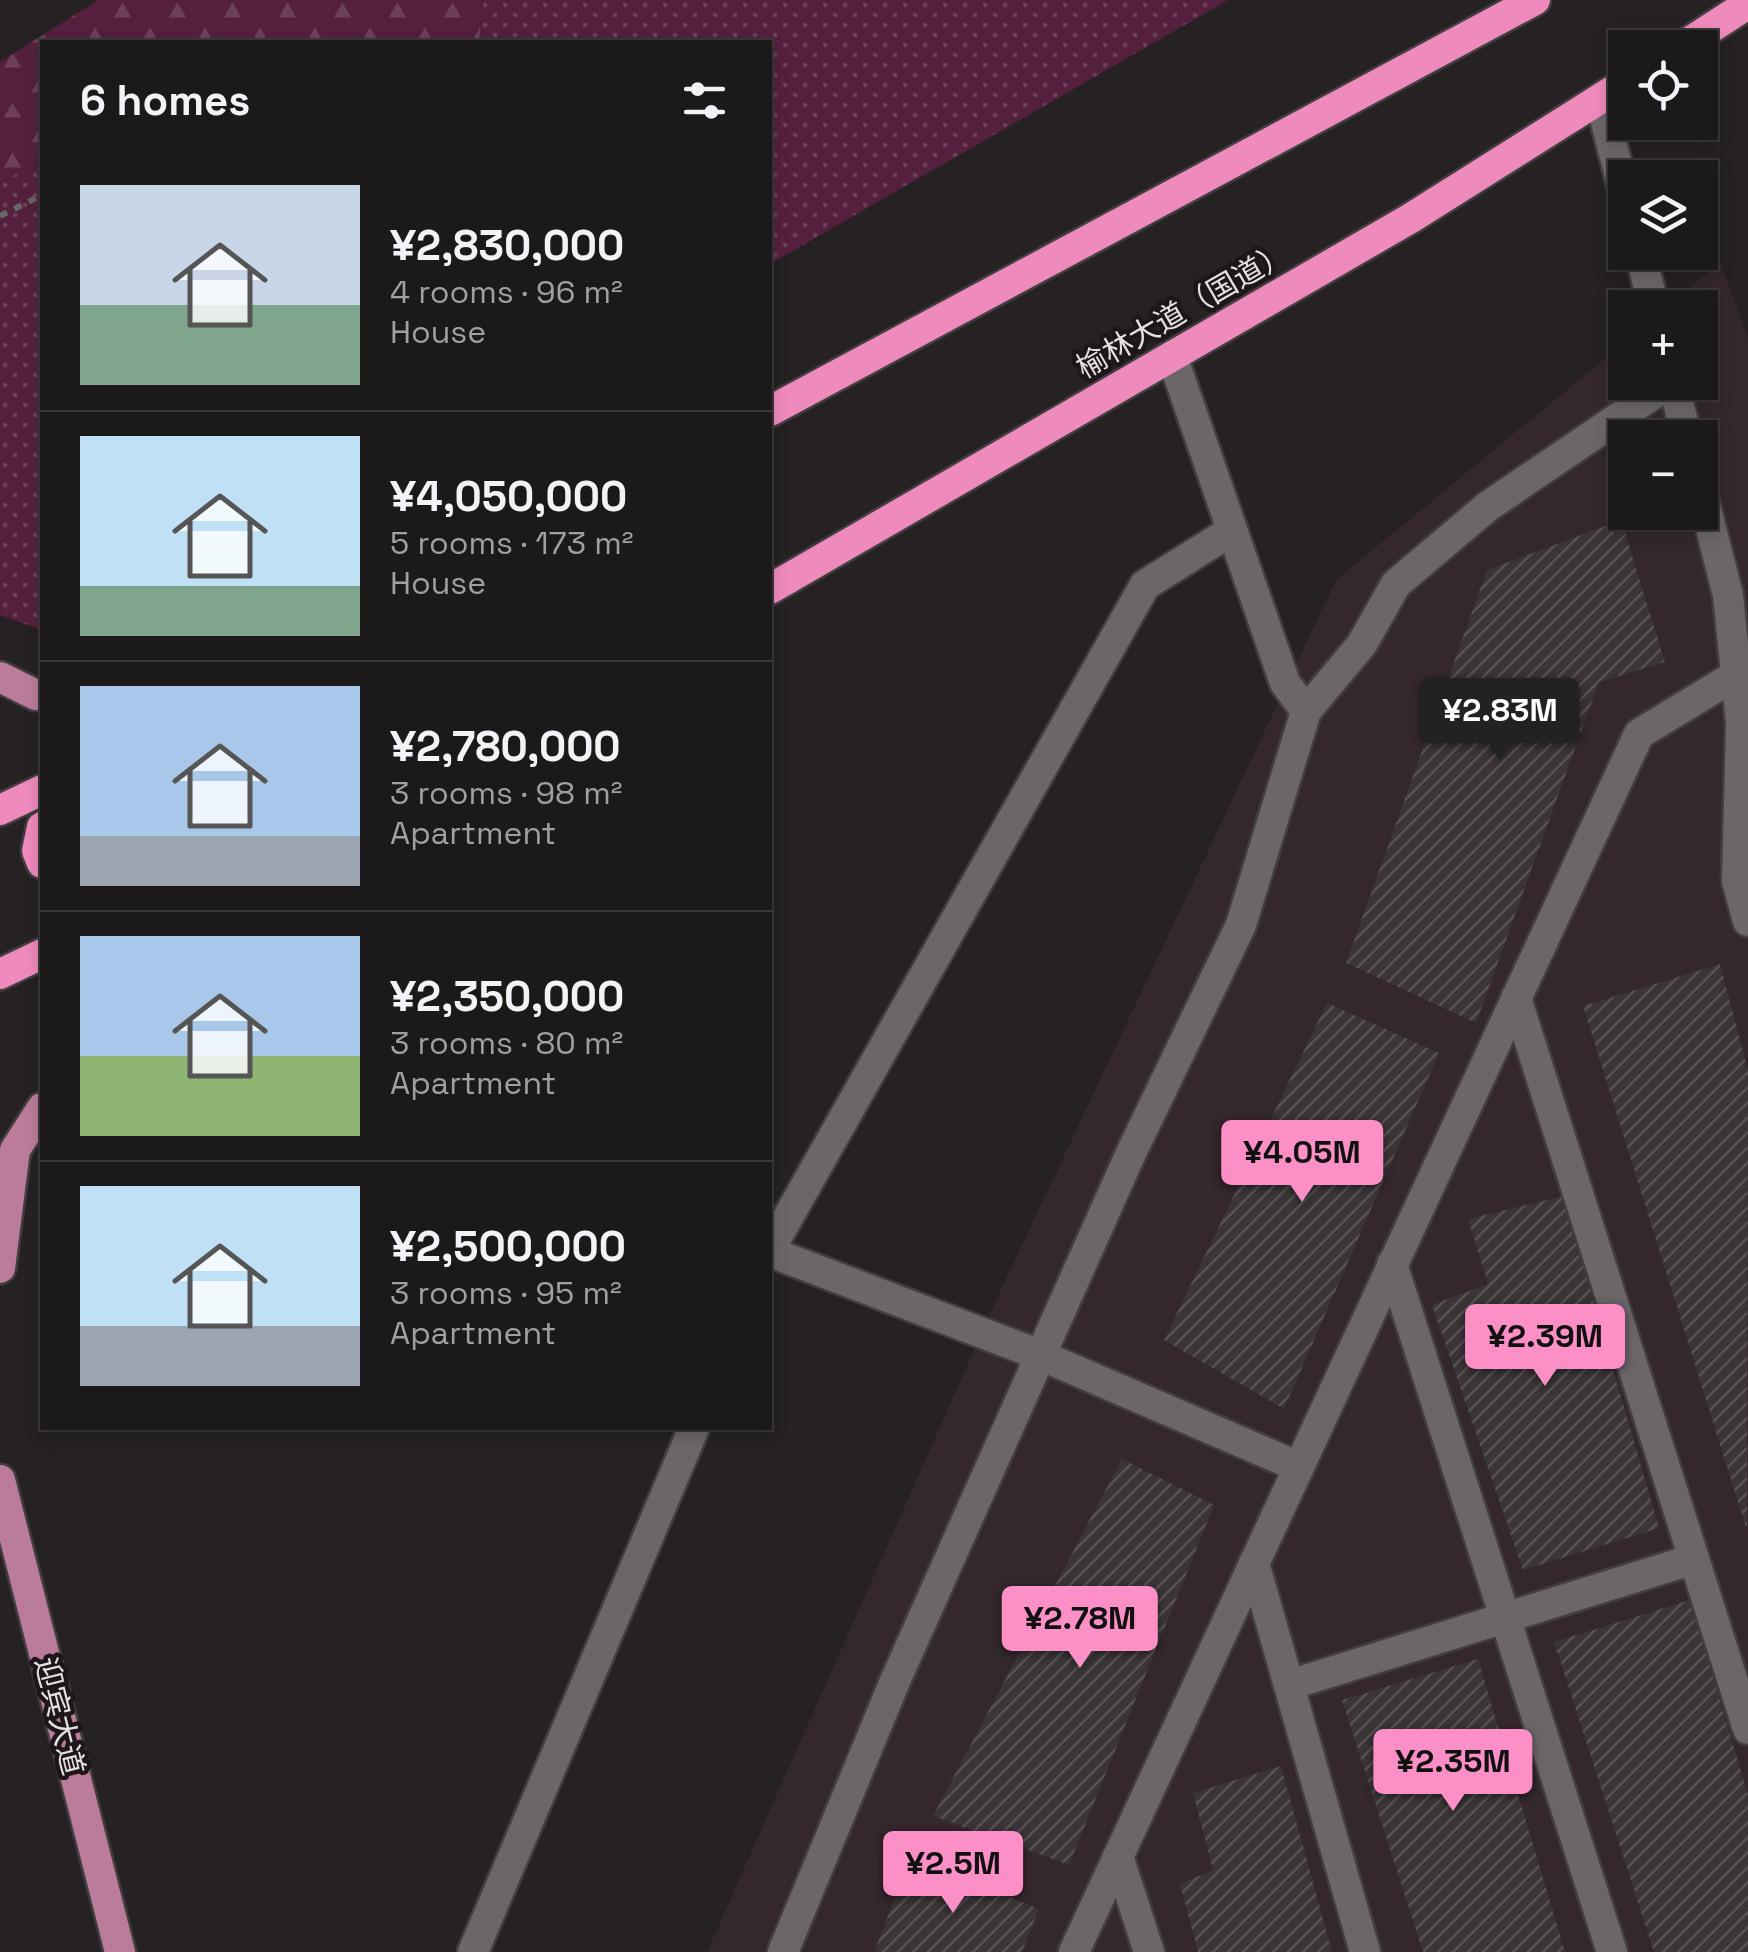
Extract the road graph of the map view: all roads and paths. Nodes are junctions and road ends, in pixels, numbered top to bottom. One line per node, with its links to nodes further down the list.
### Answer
1 (1536, 0): 9 (highway)
2 (1745, 7): 3 (highway)
3 (1709, 30)
4 (1608, 93): 7 (highway, 榆林大道（国道）)
5 (40, 195): 6 (path)
6 (0, 216)
7 (1172, 356): 11 (lane); 12 (highway, 榆林大道（国道）)
8 (1645, 400): 16 (lane)
9 (772, 410)
10 (1711, 530): 13 (lane)
11 (1231, 531): 16 (lane); 26 (lane)
12 (772, 588)
13 (1736, 675): 21 (lane); 24 (lane)
14 (0, 677): 15 (main road)
15 (40, 694)
16 (1306, 711): 30 (lane)
17 (40, 791): 18 (highway)
18 (0, 810)
19 (40, 835): 20 (highway)
20 (40, 859)
21 (1748, 921)
22 (40, 955): 23 (highway)
23 (0, 974)
24 (1516, 998): 28 (lane); 34 (lane)
25 (40, 1111): 29 (main road)
26 (772, 1247)
27 (772, 1252): 30 (lane)
28 (1392, 1264): 32 (lane); 36 (lane)
29 (0, 1268)
30 (1040, 1355): 32 (lane); 42 (lane)
31 (693, 1430): 41 (lane)
32 (1299, 1466): 35 (lane)
33 (0, 1480): 40 (main road, 迎宾大道)
34 (1694, 1559): 36 (lane); 38 (lane)
35 (1254, 1563): 37 (lane); 39 (lane)
36 (1506, 1618): 37 (lane); 46 (lane)
37 (1289, 1685): 45 (lane)
38 (1748, 1729)
39 (1118, 1856): 43 (lane); 44 (lane)
40 (120, 1952)
41 (473, 1952)
42 (783, 1952)
43 (1074, 1952)
44 (1148, 1952)
45 (1365, 1952)
46 (1612, 1952)

